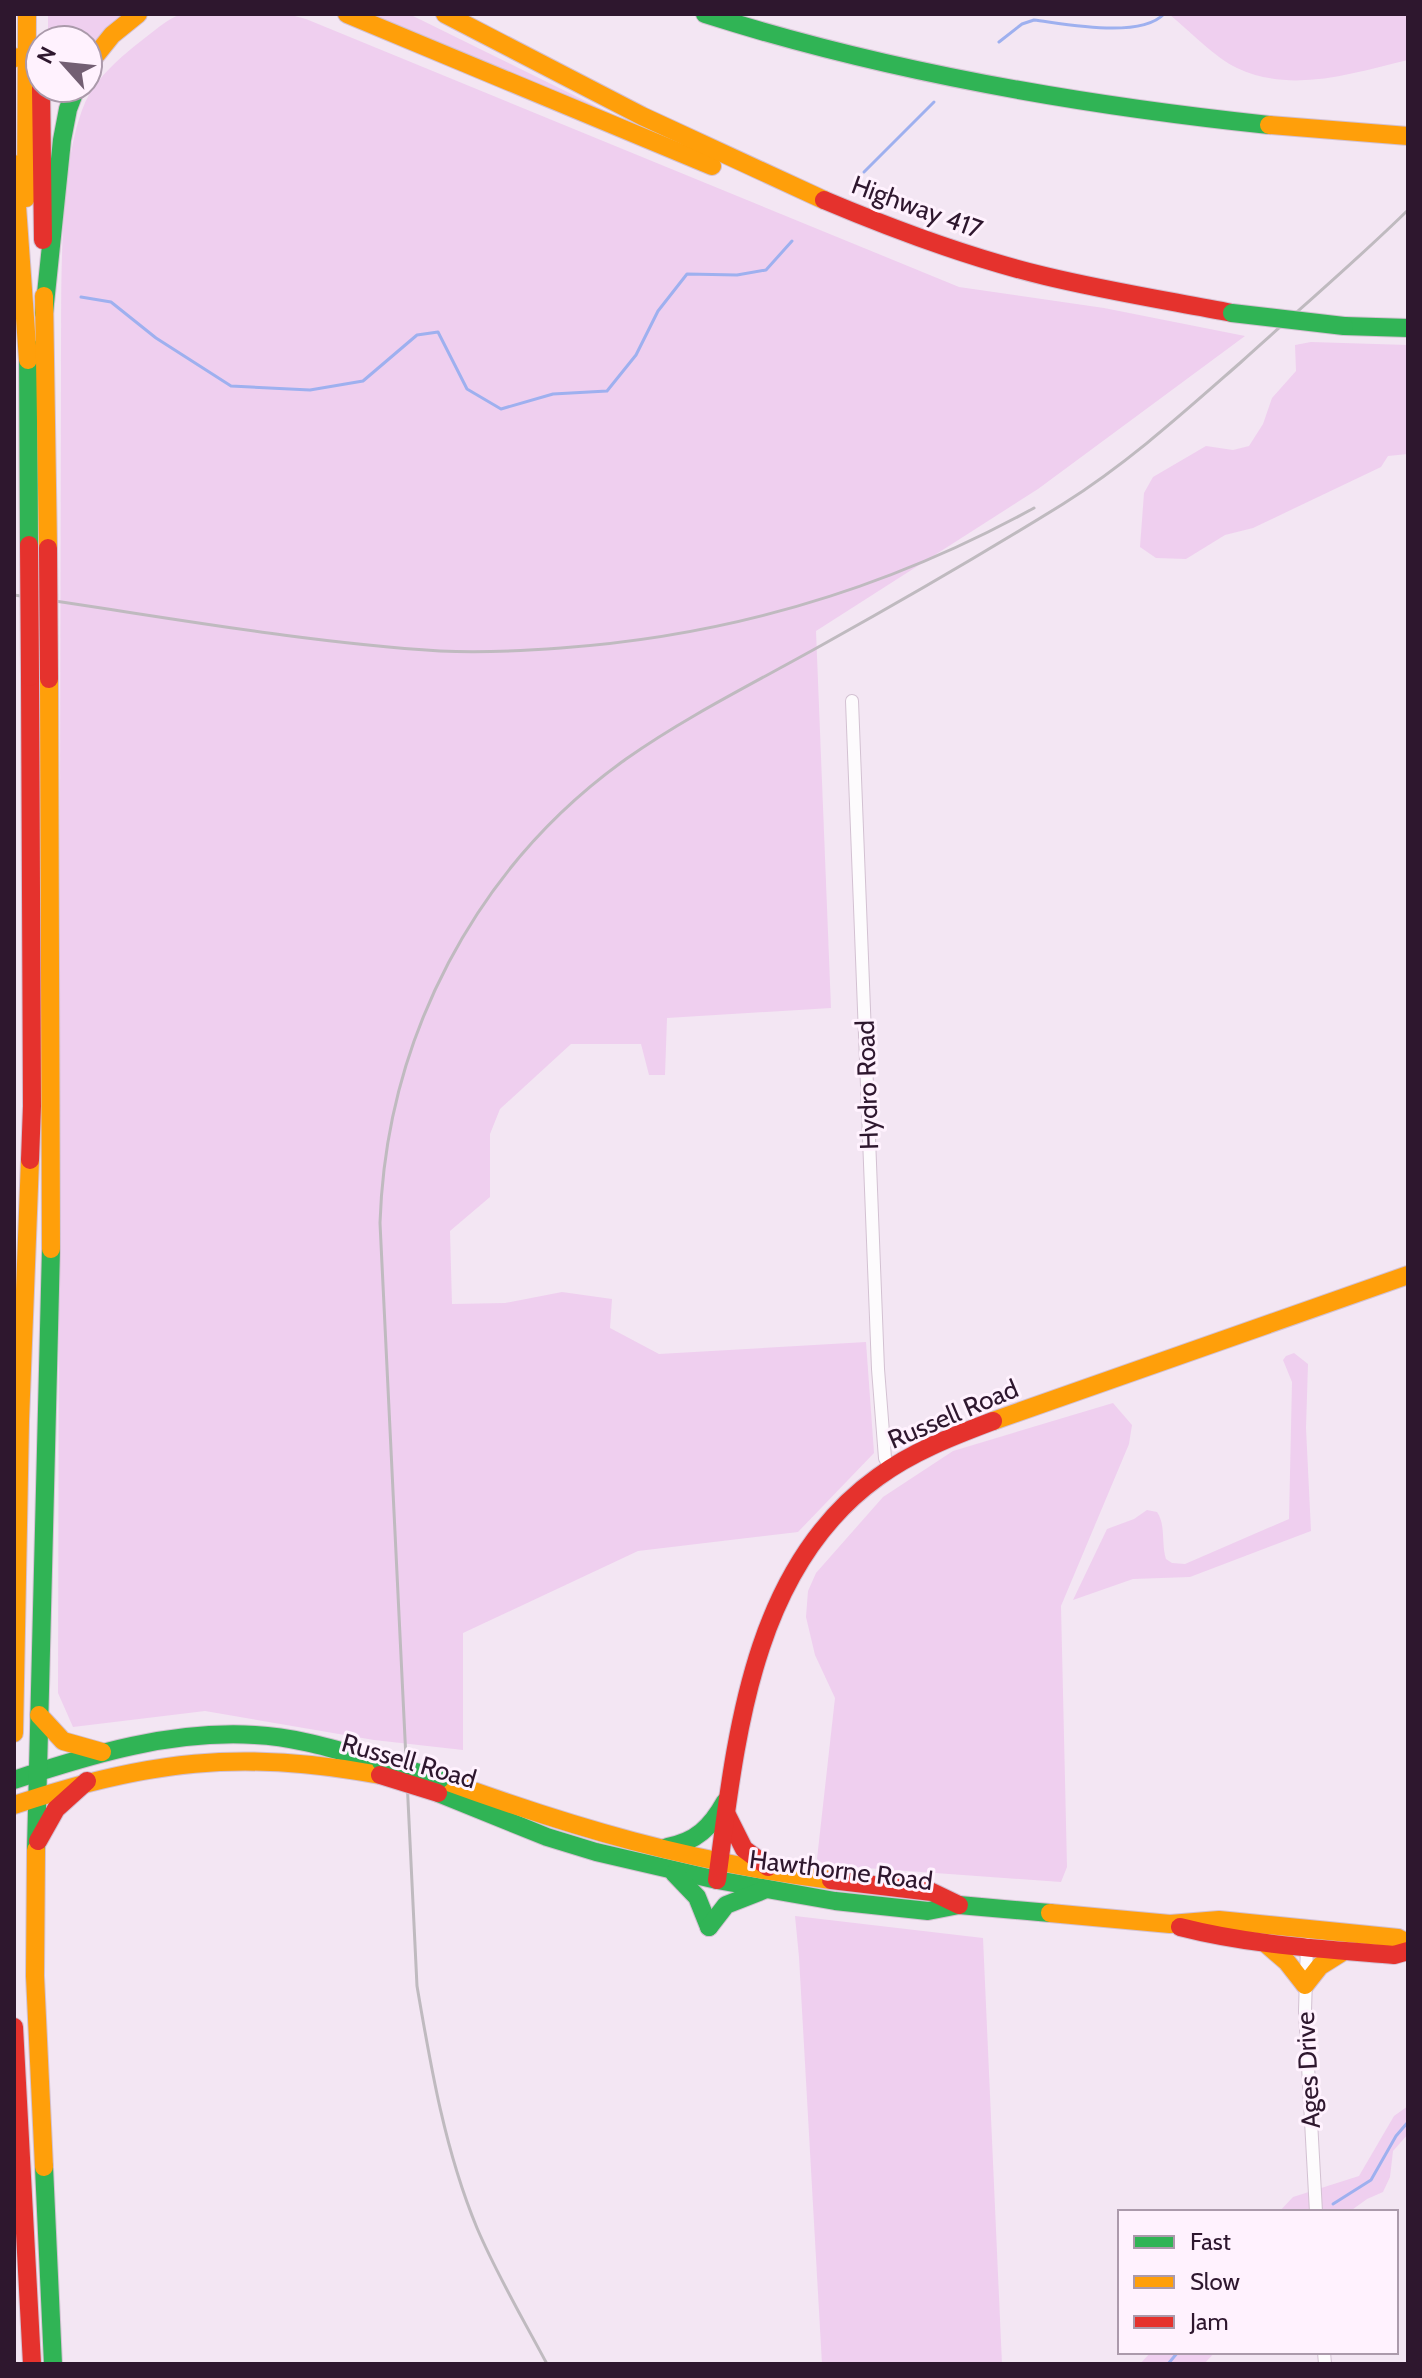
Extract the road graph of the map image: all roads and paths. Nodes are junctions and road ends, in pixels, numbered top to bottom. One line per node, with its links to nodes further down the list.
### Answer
1 (138, 14): 6 (main road)
2 (347, 14): 13 (main road)
3 (445, 14): 13 (main road, Highway 417)
4 (705, 14): 7 (main road)
5 (741, 14): 7 (main road)
6 (104, 45)
7 (873, 61): 11 (main road)
8 (27, 104): 16 (main road)
9 (41, 104): 14 (main road)
10 (70, 104): 14 (main road)
11 (1408, 136)
12 (14, 164): 16 (main road)
13 (944, 247): 15 (main road, Highway 417, bridge)
14 (44, 313): 21 (main road, bridge)
15 (1408, 328)
16 (28, 360): 17 (main road, bridge)
17 (30, 686): 19 (main road); 20 (main road)
18 (852, 701): 30 (street, Hydro Road)
19 (14, 732)
20 (22, 766): 21 (main road); 23 (main road)
21 (50, 767): 28 (main road)
22 (14, 791): 23 (main road)
23 (31, 828): 25 (main road)
24 (1408, 1275): 30 (main road, Russell Road)
25 (24, 1312): 26 (main road); 27 (main road)
26 (14, 1332)
27 (18, 1376): 28 (main road); 29 (main road)
28 (48, 1378): 31 (main road)
29 (17, 1417): 32 (main road)
30 (890, 1468): 39 (main road, Russell Road)
31 (39, 1715): 33 (main road); 35 (main road)
32 (14, 1733)
33 (102, 1752): 34 (main road, Russell Road); 35 (main road, Russell Road)
34 (381, 1768): 37 (main road, Russell Road); 38 (main road, Russell Road, bridge)
35 (36, 1772): 36 (main road, Russell Road); 40 (main road)
36 (14, 1780)
37 (87, 1781): 40 (main road, Russell Road); 43 (main road)
38 (439, 1786): 44 (main road, Russell Road); 46 (main road, Russell Road)
39 (731, 1793): 42 (main road, Russell Road); 44 (main road)
40 (36, 1796): 41 (main road, Russell Road); 43 (main road)
41 (14, 1805)
42 (727, 1815): 45 (main road, Russell Road); 47 (main road)
43 (36, 1845): 59 (main road)
44 (656, 1849): 45 (main road, Russell Road)
45 (720, 1861): 47 (main road, Hawthorne Road); 48 (main road, Russell Road)
46 (668, 1870): 48 (main road, Russell Road); 49 (main road)
47 (777, 1873): 50 (main road, Hawthorne Road)
48 (717, 1880): 49 (main road, Hawthorne Road)
49 (766, 1890): 50 (main road, Hawthorne Road)
50 (959, 1905): 51 (main road, Hawthorne Road)
51 (1170, 1924): 52 (main road, Hawthorne Road); 53 (main road, Hawthorne Road)
52 (1307, 1938): 53 (main road, Hawthorne Road); 54 (main road, Hawthorne Road); 55 (main road, Hawthorne Road); 57 (street, Ages Drive)
53 (1265, 1943): 57 (main road)
54 (1408, 1943)
55 (1344, 1951): 56 (main road, Hawthorne Road); 57 (main road)
56 (1408, 1951)
57 (1305, 1985): 61 (street, Ages Drive)
58 (14, 2027): 60 (main road)
59 (44, 2188): 60 (street); 63 (main road)
60 (18, 2190): 62 (main road)
61 (1316, 2210)
62 (32, 2364)
63 (53, 2364)

